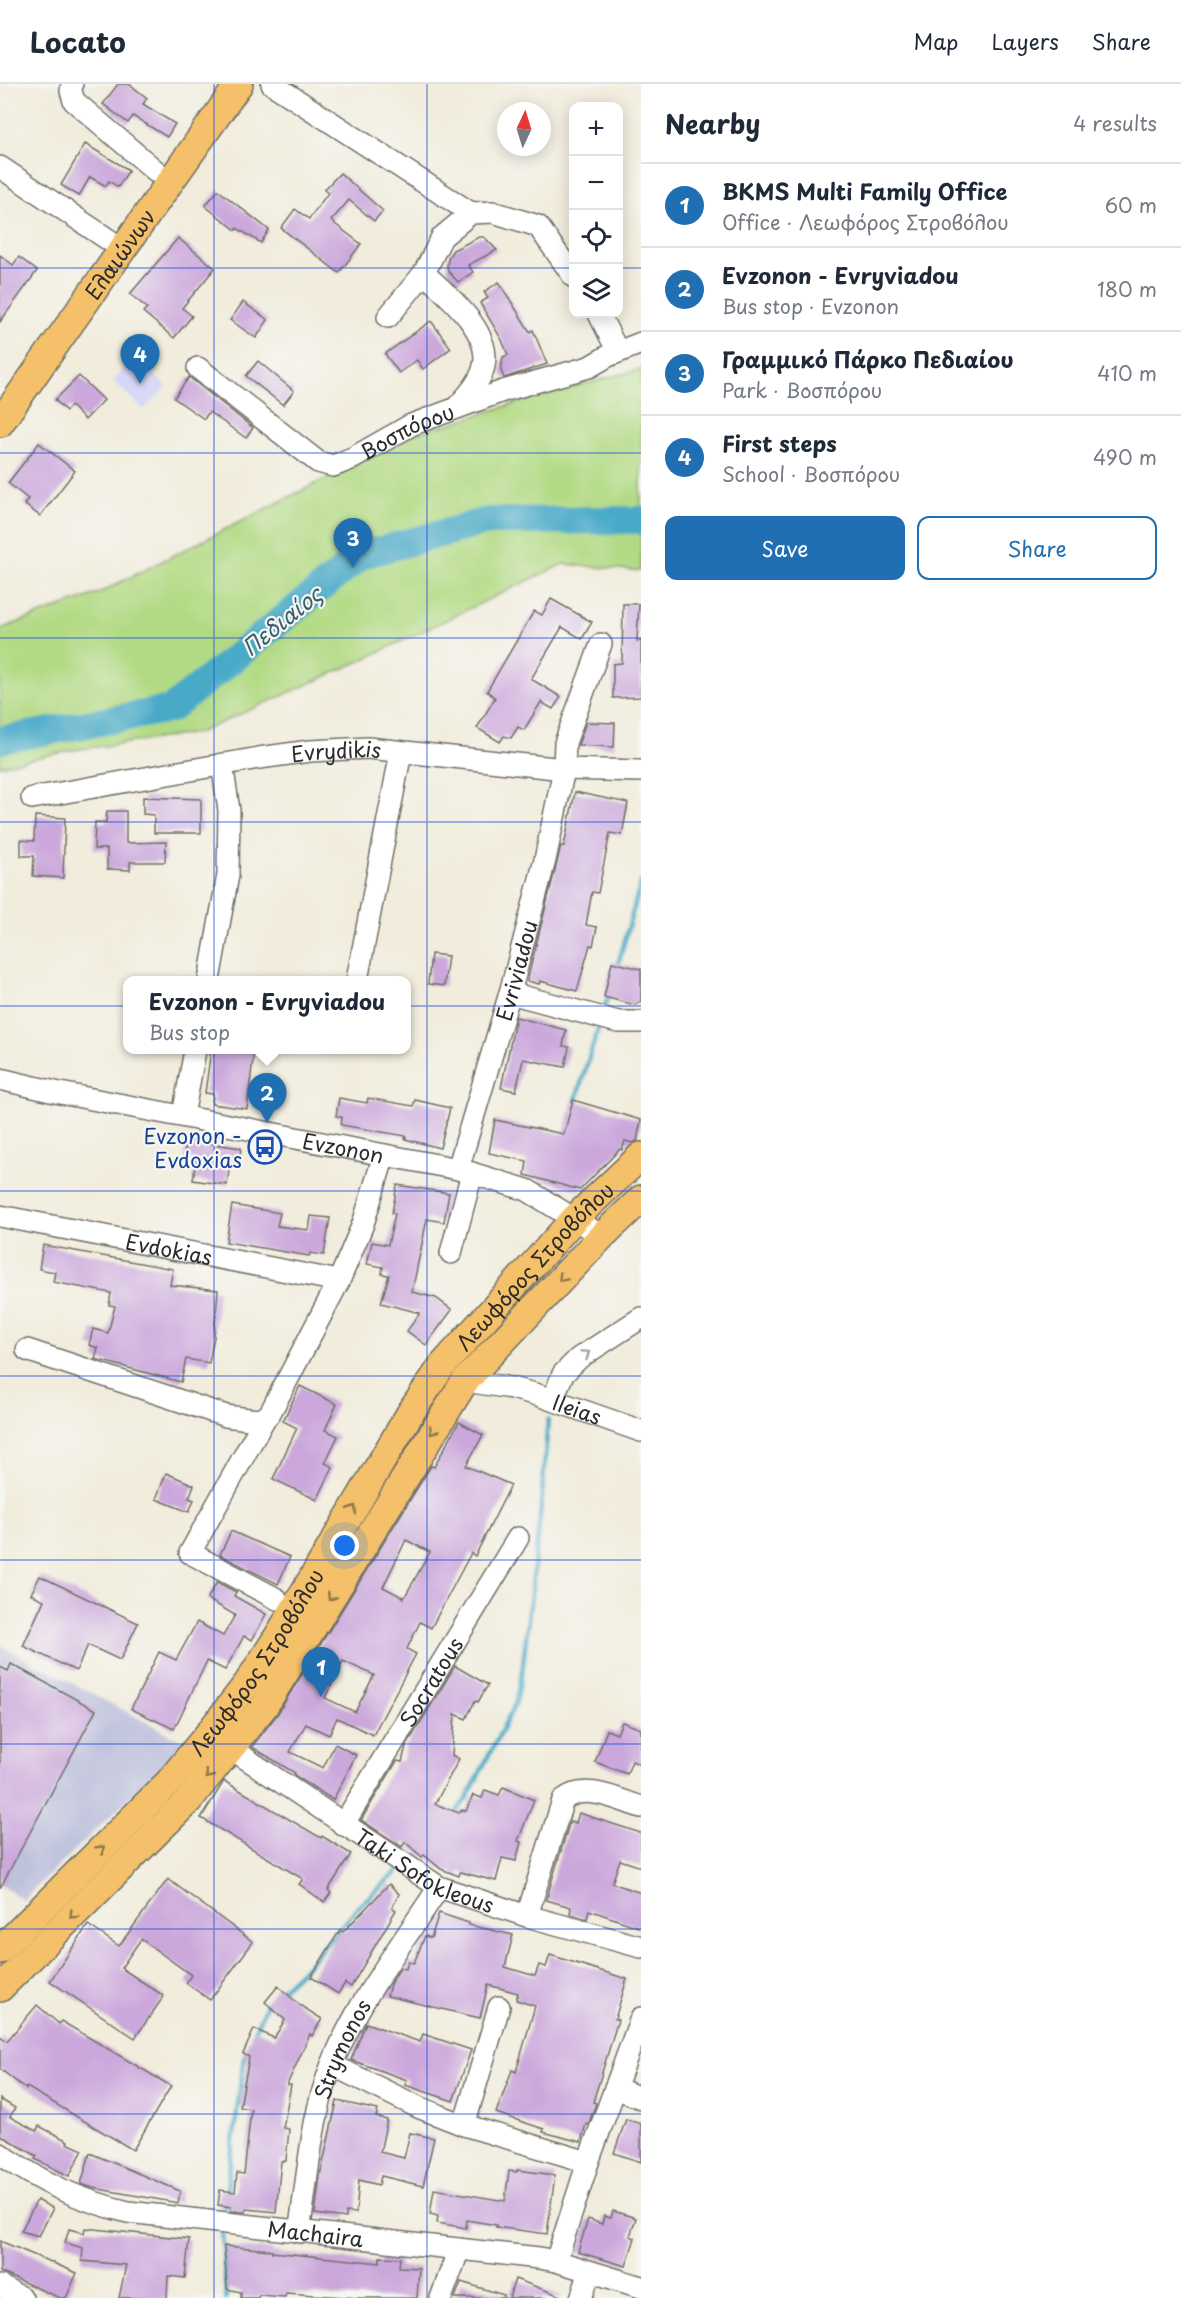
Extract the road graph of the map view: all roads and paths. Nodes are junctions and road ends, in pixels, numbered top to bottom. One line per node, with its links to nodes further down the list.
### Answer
1 (72, 84): 5 (street)
2 (239, 84): 5 (main road, Ελαιώνων)
3 (272, 84): 6 (street)
4 (0, 167): 7 (street)
5 (170, 183): 7 (main road, Ελαιώνων)
6 (471, 213): 8 (street); 9 (street)
7 (124, 250): 16 (main road, Ελαιώνων)
8 (569, 271)
9 (424, 273): 10 (street); 15 (street)
10 (388, 317)
11 (601, 318): 13 (street)
12 (641, 343): 13 (street, Βοσπόρου)
13 (618, 352): 15 (street, Βοσπόρου)
14 (198, 368): 15 (street, Βοσπόρου)
15 (456, 409)
16 (0, 423)
17 (601, 644): 20 (street, Evriviadou)
18 (401, 752): 19 (street, Evrydikis); 20 (street, Evrydikis); 24 (street)
19 (222, 764): 22 (street, Evrydikis); 23 (street)
20 (564, 769): 21 (street, Evrydikis); 25 (street, Evriviadou)
21 (641, 771)
22 (32, 798)
23 (210, 976)
24 (358, 976)
25 (510, 993): 26 (street); 32 (street, Evriviadou)
26 (641, 1022)
27 (194, 1054): 29 (street)
28 (0, 1079): 29 (street, Evzonon)
29 (183, 1116): 30 (street, Evzonon)
30 (384, 1155): 32 (street, Evzonon); 38 (street)
31 (641, 1156): 35 (main road, Λεωφόρος Στροβόλου)
32 (465, 1171): 35 (street, Evzonon); 37 (street, Evriviadou)
33 (641, 1199): 36 (main road, Λεωφόρος Στροβόλου)
34 (0, 1216): 38 (street, Evdokias)
35 (575, 1218): 36 (street, Evzonon); 40 (main road, Λεωφόρος Στροβόλου)
36 (602, 1236): 42 (main road, Λεωφόρος Στροβόλου, one-way to 42)
37 (451, 1252)
38 (339, 1281): 46 (street)
39 (641, 1318): 45 (street, one-way to 39)
40 (458, 1346): 42 (street); 56 (main road, Λεωφόρος Στροβόλου, one-way to 40)
41 (27, 1350): 46 (street)
42 (489, 1355): 43 (main road, Λεωφόρος Στροβόλου); 44 (street)
43 (465, 1382): 44 (street, Ileias); 50 (main road, Λεωφόρος Στροβόλου, one-way to 50)
44 (512, 1388): 45 (street, Ileias)
45 (552, 1400): 47 (street, Ileias)
46 (265, 1418): 49 (street)
47 (641, 1431)
48 (518, 1538): 52 (street, Socratous)
49 (278, 1599)
50 (230, 1748): 52 (street, Taki Sofokleous); 57 (main road, Λεωφόρος Στροβόλου, one-way to 57)
51 (641, 1807): 54 (street)
52 (343, 1825): 53 (street, Taki Sofokleous)
53 (439, 1887): 54 (street, Taki Sofokleous); 60 (street, Strymonos)
54 (527, 1916): 55 (street, Taki Sofokleous)
55 (641, 1947)
56 (0, 1950)
57 (0, 1988)
58 (500, 2007): 63 (street)
59 (641, 2018): 61 (street)
60 (332, 2065): 63 (street); 66 (street, Strymonos)
61 (615, 2088): 62 (street); 65 (street)
62 (641, 2098)
63 (464, 2125): 65 (street)
64 (0, 2154): 66 (street, Machaira)
65 (588, 2162): 68 (street)
66 (299, 2232): 67 (street, Machaira)
67 (459, 2249): 68 (street, Machaira); 73 (street)
68 (556, 2261): 69 (street, Machaira)
69 (590, 2272): 71 (street, Machaira); 74 (street)
70 (0, 2286): 72 (street)
71 (641, 2287)
72 (22, 2298)
73 (441, 2298)
74 (581, 2298)

